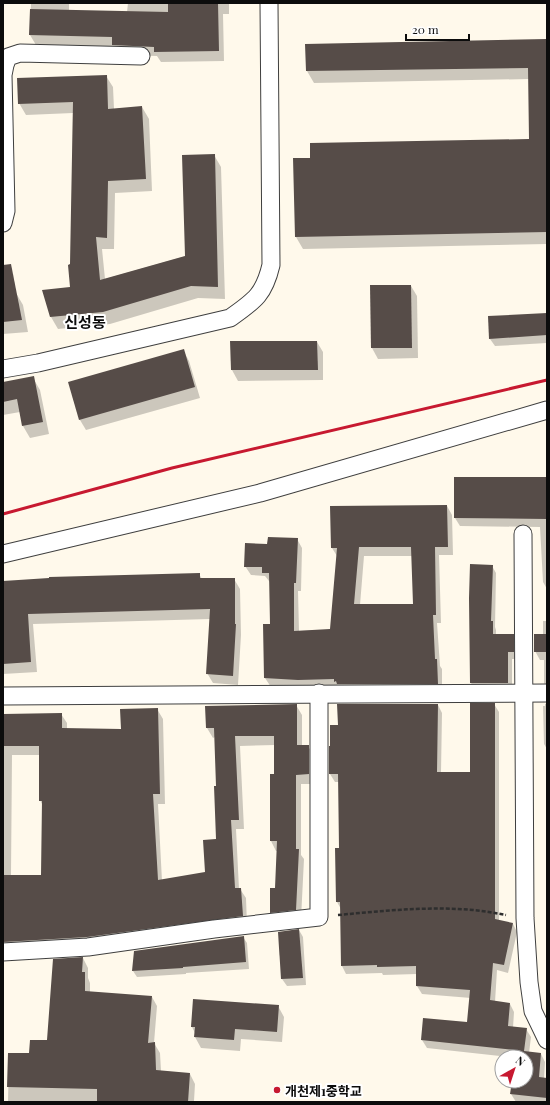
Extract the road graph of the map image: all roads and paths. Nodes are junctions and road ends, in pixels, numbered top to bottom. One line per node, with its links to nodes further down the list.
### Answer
1 (269, 3): 4 (street)
2 (141, 56): 3 (street)
3 (3, 223)
4 (3, 369)
5 (547, 410): 7 (street)
6 (523, 534): 8 (street)
7 (3, 554)
8 (524, 692): 9 (street); 10 (street); 13 (street)
9 (319, 693): 11 (street); 12 (street)
10 (547, 693)
11 (3, 696)
12 (319, 917): 13 (path); 14 (street)
13 (525, 918): 15 (street)
14 (3, 952)
15 (547, 1040)

